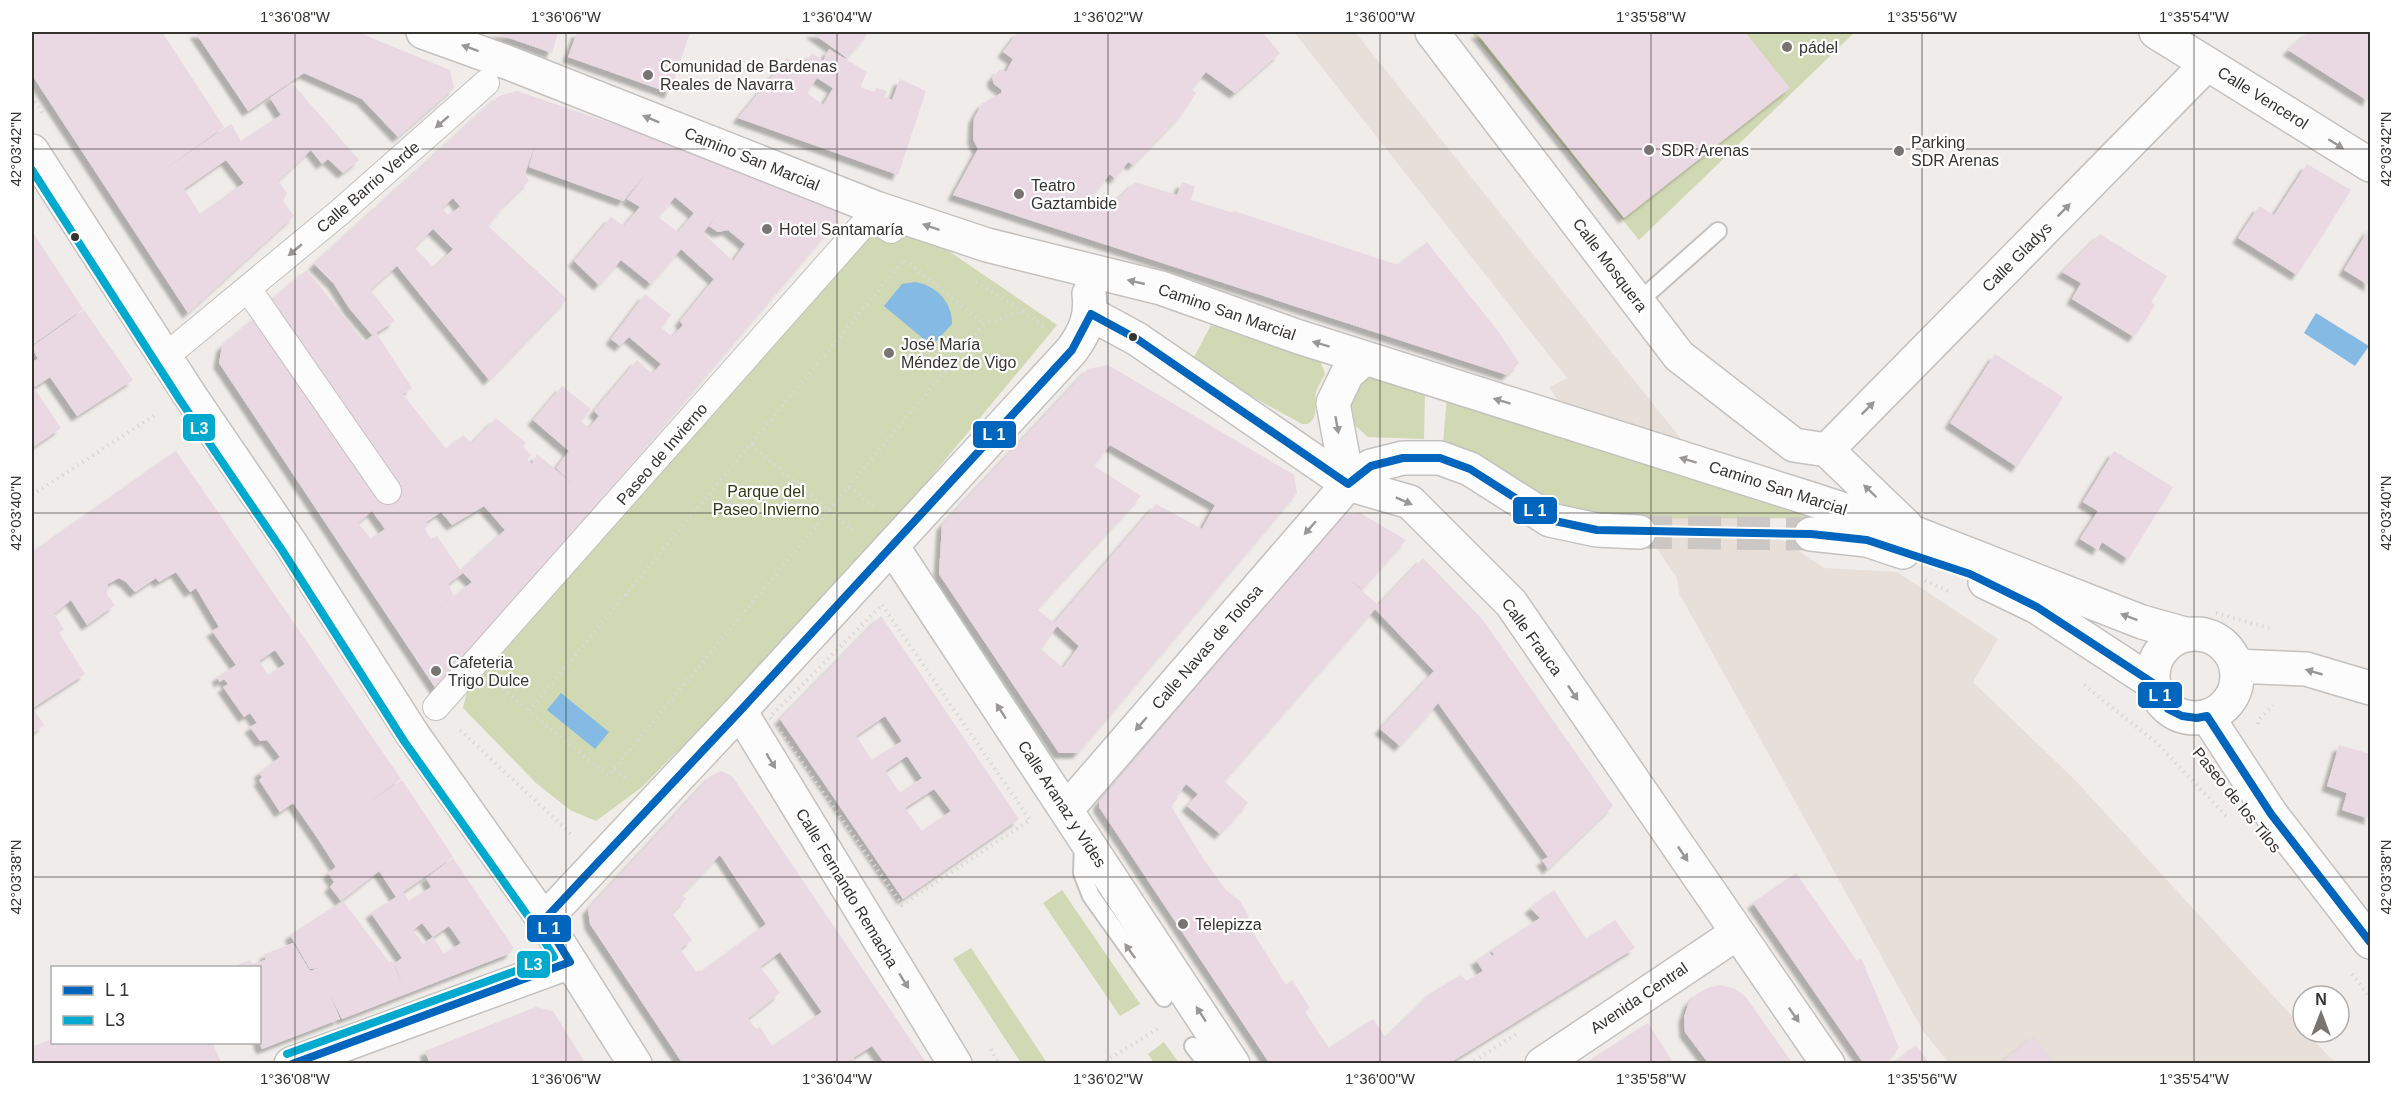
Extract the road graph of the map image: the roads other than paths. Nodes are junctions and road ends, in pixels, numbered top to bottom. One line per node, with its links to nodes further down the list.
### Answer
1 (423, 32): 10 (street, Camino San Marcial, one-way to 1)
2 (1432, 32): 12 (street, Calle Mosquera)
3 (2168, 39): 4 (street, Calle Vencerol)
4 (2207, 64): 7 (street, Calle Vencerol, one-way to 7); 17 (street, Calle Gladys, one-way to 4)
5 (486, 83): 11 (street, Calle Barrio Verde, one-way to 11)
6 (32, 151): 14 (street)
7 (2370, 165)
8 (891, 230): 29 (street, Paseo de Invierno)
9 (1718, 231): 12 (lane)
10 (1087, 271): 13 (street); 15 (street, Camino San Marcial, one-way to 10)
11 (248, 289): 14 (street, Calle Barrio Verde); 20 (street)
12 (1638, 302): 16 (street, Calle Mosquera)
13 (1091, 314): 18 (street, Calle Frauca); 24 (street)
14 (166, 356): 33 (street)
15 (1365, 357): 18 (street, one-way to 18); 19 (street, Camino San Marcial, one-way to 15)
16 (1794, 445): 17 (street, Calle Mosquera); 19 (street)
17 (1827, 450): 22 (street, one-way to 17)
18 (1348, 484): 21 (street); 32 (street, Calle Navas de Tolosa, one-way to 32); 34 (street, Calle Frauca, one-way to 34)
19 (1765, 484): 22 (street, Camino San Marcial)
20 (388, 491)
21 (1639, 532)
22 (1912, 532): 25 (street, Camino San Marcial, one-way to 22)
23 (1811, 534): 27 (street, Camino San Marcial)
24 (892, 546): 30 (street); 32 (street, Calle Aranaz y Vides, one-way to 24)
25 (2185, 634): 26 (street); 27 (street)
26 (2236, 666): 28 (street, one-way to 26); 31 (street)
27 (2153, 683): 31 (street)
28 (2370, 688)
29 (436, 707)
30 (755, 714): 33 (street); 41 (street, Calle Fernando Remacha, one-way to 41)
31 (2207, 716): 35 (street, Paseo de los Tilos)
32 (1075, 823): 37 (lane, one-way to 32); 43 (street, Calle Aranaz y Vides, one-way to 32)
33 (544, 920): 36 (street)
34 (1737, 933): 44 (street, Avenida Central); 45 (street, Calle Frauca, one-way to 45)
35 (2370, 942)
36 (570, 962): 39 (street); 40 (street)
37 (1164, 998)
38 (1193, 1046): 42 (lane)
39 (291, 1064)
40 (635, 1064)
41 (955, 1064)
42 (1207, 1064)
43 (1233, 1064)
44 (1542, 1064)
45 (1828, 1064)

